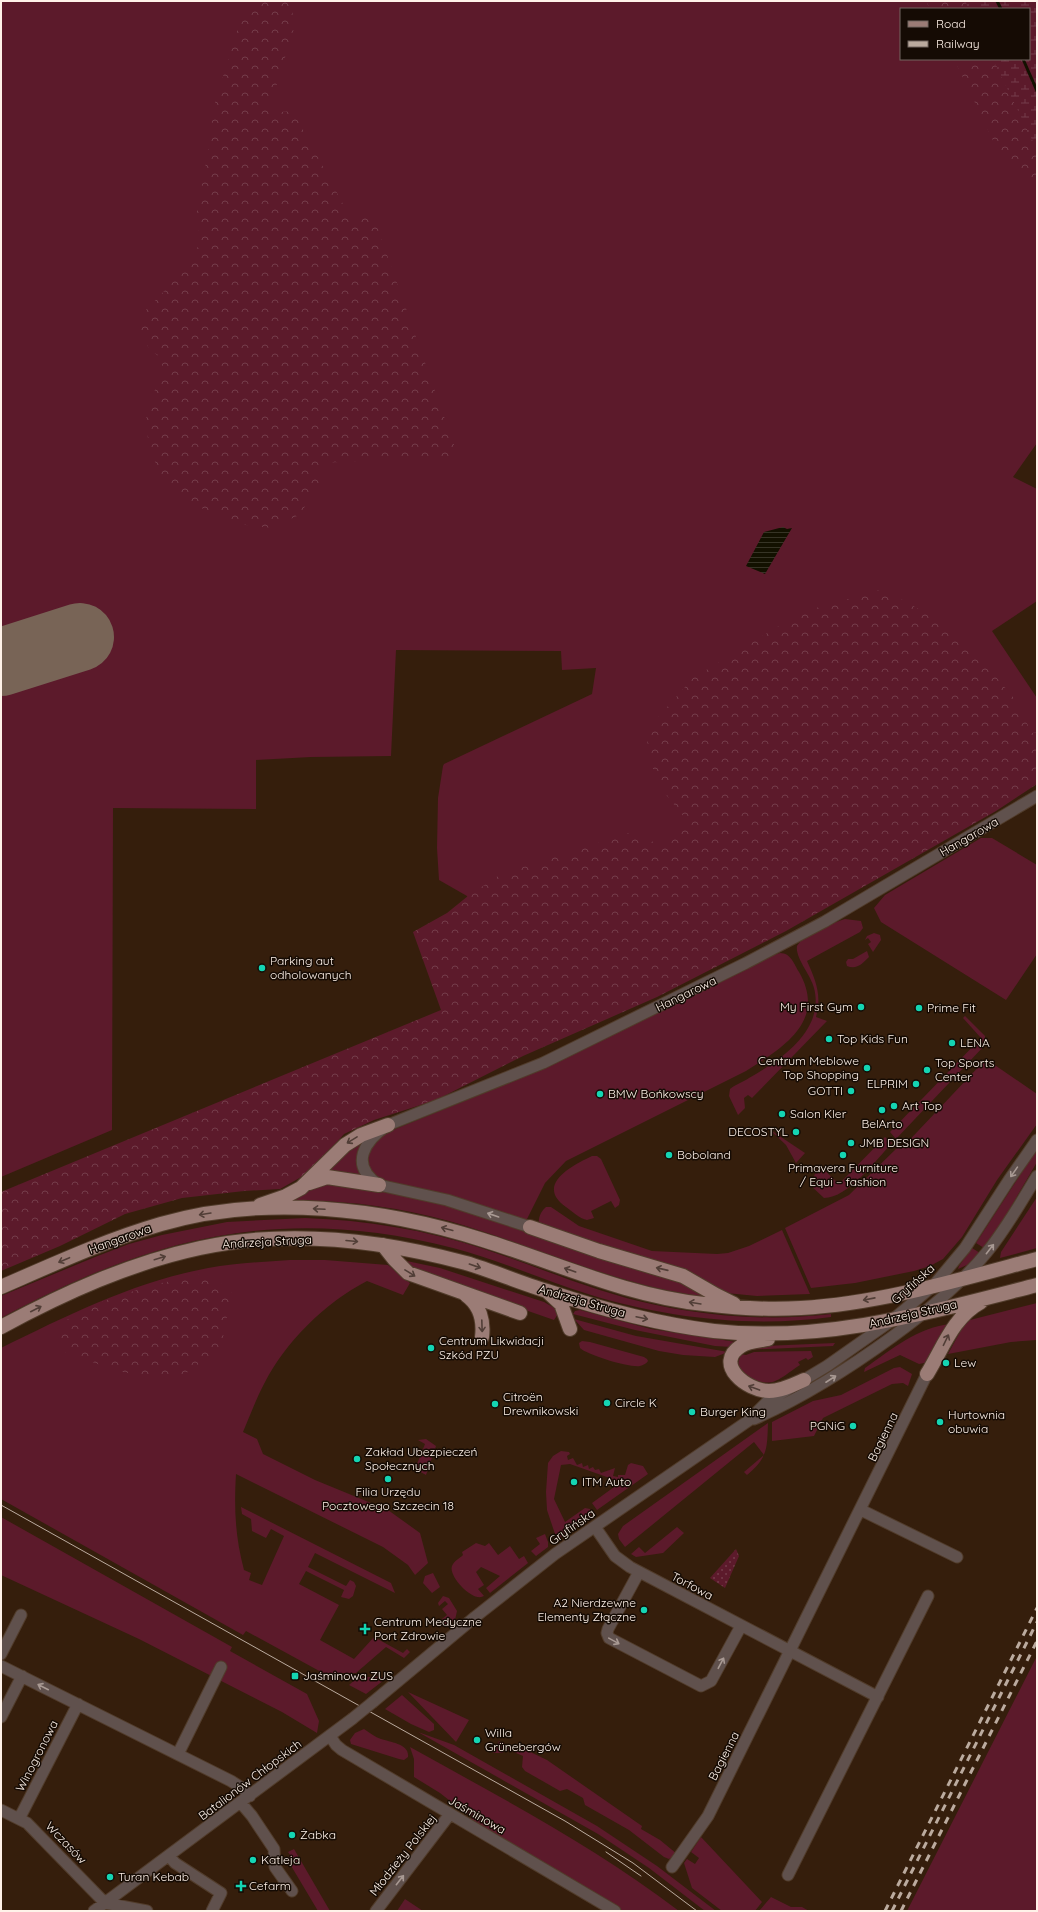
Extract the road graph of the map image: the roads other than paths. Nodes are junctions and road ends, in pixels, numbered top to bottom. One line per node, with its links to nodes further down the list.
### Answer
1 (1037, 796): 2 (street, Hangarowa)
2 (388, 1125): 5 (main road, one-way to 5); 6 (street, Hangarowa)
3 (1037, 1140): 12 (street, Gryfińska, one-way to 12)
4 (1037, 1176): 11 (street, Gryfińska, one-way to 4)
5 (307, 1184): 6 (main road); 7 (main road)
6 (379, 1185): 8 (street, one-way to 6)
7 (244, 1210): 14 (main road, Hangarowa, one-way to 14); 18 (main road, Andrzeja Struga, one-way to 7)
8 (530, 1227): 18 (main road, one-way to 8)
9 (383, 1245): 15 (main road, Andrzeja Struga, one-way to 15); 16 (main road, one-way to 16); 22 (main road, Andrzeja Struga, one-way to 9)
10 (1037, 1260): 11 (main road, Andrzeja Struga)
11 (964, 1278): 12 (main road, Andrzeja Struga); 19 (street, Gryfińska)
12 (934, 1285): 18 (main road, Andrzeja Struga, one-way to 18); 21 (street, Gryfińska)
13 (1037, 1285): 17 (main road, Andrzeja Struga)
14 (1, 1287)
15 (548, 1292): 23 (main road); 24 (main road, Andrzeja Struga, one-way to 24)
16 (464, 1294): 20 (main road); 25 (main road, one-way to 25)
17 (994, 1296): 19 (main road, Andrzeja Struga); 26 (main road, one-way to 17)
18 (748, 1308)
19 (926, 1312): 21 (main road, Andrzeja Struga); 28 (street, Gryfińska, one-way to 19)
20 (520, 1313)
21 (891, 1320): 24 (main road, Andrzeja Struga); 27 (street, Gryfińska)
22 (1, 1328)
23 (570, 1329)
24 (827, 1330): 27 (main road, one-way to 24)
25 (482, 1337)
26 (927, 1374): 29 (street, Bagienna)
27 (804, 1380): 28 (street, Gryfińska)
28 (748, 1421): 30 (street, Gryfińska)
29 (861, 1510): 31 (street); 36 (street, Bagienna)
30 (595, 1527): 32 (street, Torfowa); 38 (street, Gryfińska)
31 (957, 1557)
32 (639, 1572): 35 (street, Torfowa); 35 (street, one-way to 35)
33 (928, 1596): 42 (street)
34 (21, 1615): 37 (street)
35 (741, 1626): 36 (street, Torfowa)
36 (790, 1651): 42 (street); 52 (street, Bagienna)
37 (1, 1654)
38 (419, 1665): 45 (street, Batalionów Chłopskich, bridge)
39 (1, 1666): 41 (street)
40 (221, 1667): 46 (street)
41 (22, 1676): 43 (street, one-way to 41); 44 (street)
42 (878, 1698): 53 (street)
43 (78, 1704): 46 (street); 50 (street, Winogronowa)
44 (1, 1717)
45 (330, 1736): 47 (street, Batalionów Chłopskich); 49 (street, Jaśminowa)
46 (178, 1754): 47 (street)
47 (246, 1800): 51 (street, Batalionów Chłopskich); 54 (street)
48 (1, 1810): 50 (street, Wczasów)
49 (450, 1814): 59 (street, Młodzieży Polskiej, one-way to 49); 60 (street, Jaśminowa)
50 (19, 1819): 55 (street, Wczasów)
51 (169, 1856): 55 (street, Batalionów Chłopskich); 58 (street)
52 (672, 1867)
53 (788, 1875)
54 (292, 1891)
55 (105, 1903): 56 (street, Batalionów Chłopskich); 57 (street)
56 (94, 1911)
57 (147, 1911)
58 (212, 1911)
59 (376, 1911)
60 (615, 1911)

